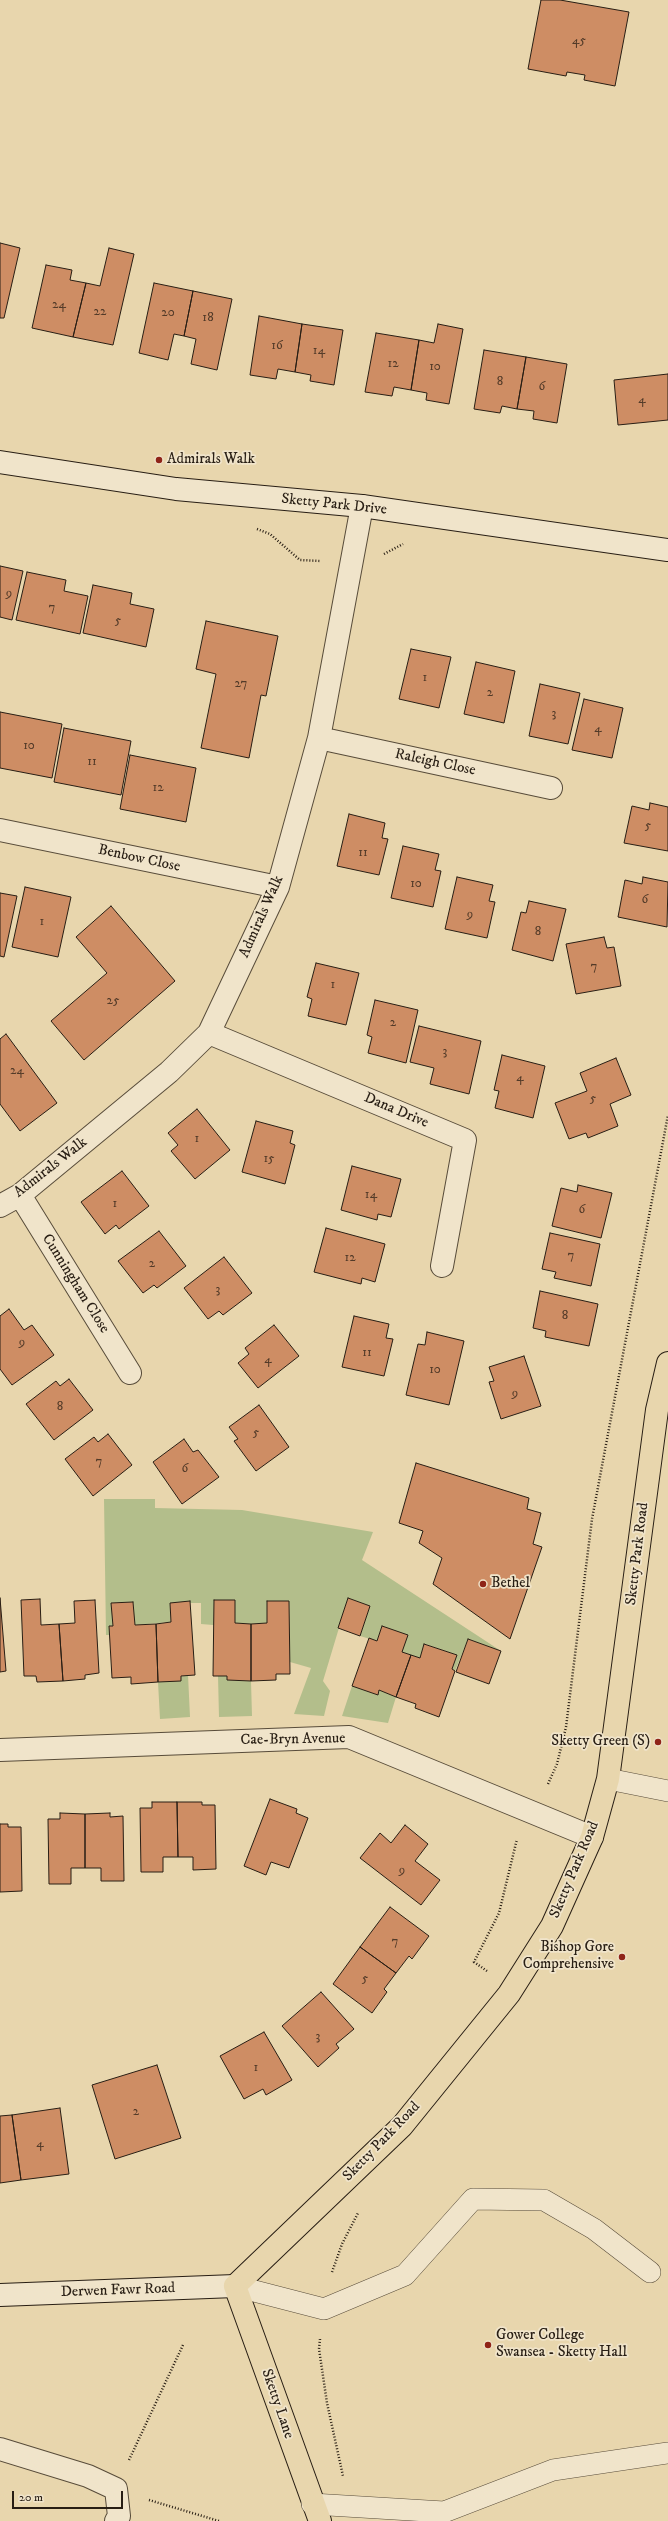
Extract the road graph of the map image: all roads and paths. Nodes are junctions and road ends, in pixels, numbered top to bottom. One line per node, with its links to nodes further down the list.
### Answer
1 (0, 462): 2 (street, Sketty Park Drive)
2 (362, 506): 3 (street, Sketty Park Drive); 4 (street, Admirals Walk)
3 (668, 550)
4 (319, 738): 5 (street, Raleigh Close); 7 (street, Admirals Walk)
5 (551, 788)
6 (0, 830): 7 (street, Benbow Close)
7 (278, 887): 8 (street, Admirals Walk)
8 (209, 1033): 9 (street, Admirals Walk); 11 (street, Dana Drive)
9 (20, 1195): 10 (street, Admirals Walk); 13 (street, Cunningham Close)
10 (0, 1206)
11 (442, 1266)
12 (668, 1363): 15 (main road, Sketty Park Road)
13 (130, 1373)
14 (0, 1750): 17 (street, Cae-Bryn Avenue)
15 (608, 1779): 16 (lane); 17 (main road, Sketty Park Road)
16 (668, 1791)
17 (592, 1837): 19 (main road, Sketty Park Road)
18 (650, 2272): 19 (lane)
19 (235, 2286): 20 (street, Derwen Fawr Road); 25 (main road, Sketty Lane)
20 (0, 2295)
21 (183, 2345): 24 (path)
22 (0, 2449): 24 (street)
23 (668, 2452): 25 (lane)
24 (116, 2489): 26 (street); 27 (path)
25 (316, 2512)
26 (116, 2521)
27 (219, 2521)

